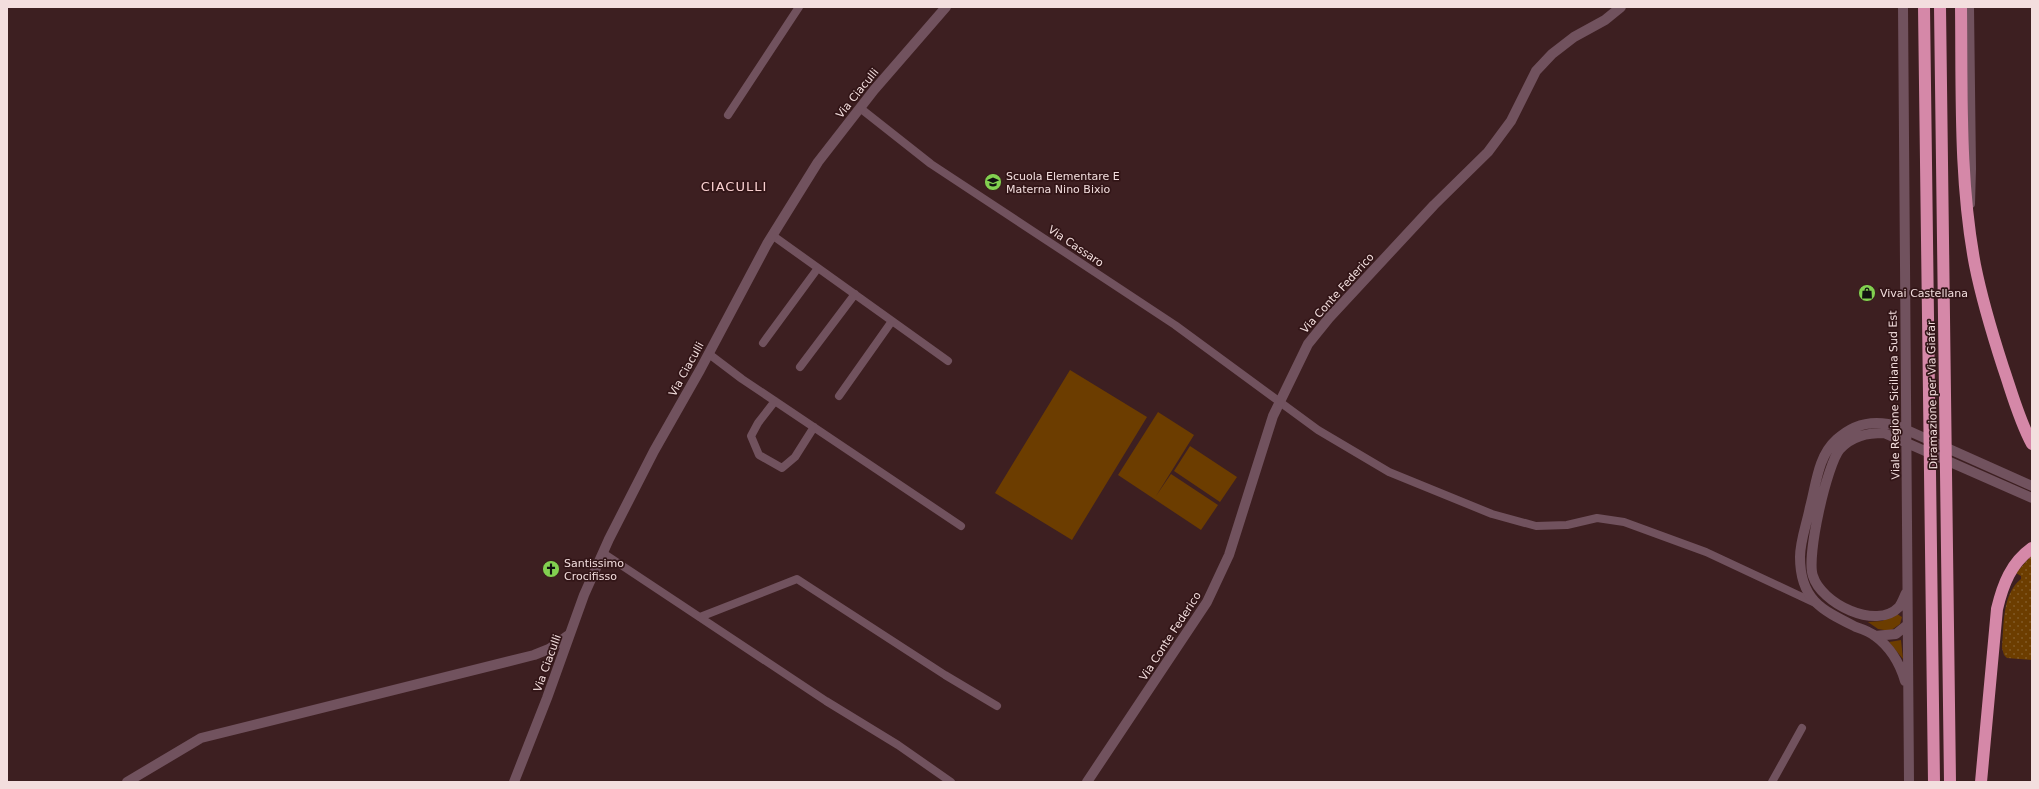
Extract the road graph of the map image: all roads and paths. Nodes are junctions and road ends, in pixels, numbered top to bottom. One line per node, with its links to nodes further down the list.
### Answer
1 (799, 7): 10 (street)
2 (946, 7): 9 (street, Via Ciaculli)
3 (1621, 7): 22 (street, Via Conte Federico)
4 (1902, 7): 30 (street, Viale Regione Siciliana Sud Est)
5 (1924, 7): 45 (highway, Diramazione per Via Giafar)
6 (1940, 7): 46 (highway, Diramazione per Via Giafar)
7 (1961, 7): 12 (highway)
8 (1970, 7): 12 (street)
9 (860, 108): 11 (street, Via Ciaculli); 22 (street, Via Cassaro)
10 (728, 116)
11 (772, 235): 13 (street); 17 (street, Via Ciaculli)
12 (1971, 243): 24 (highway)
13 (818, 268): 14 (street); 16 (street)
14 (855, 294): 15 (street); 19 (street)
15 (892, 321): 18 (street); 20 (street)
16 (763, 343)
17 (709, 354): 21 (street); 29 (street, Via Ciaculli)
18 (948, 361)
19 (800, 367)
20 (839, 396)
21 (775, 401): 23 (street); 23 (street)
22 (1280, 402): 31 (street, Via Cassaro); 42 (street, Via Conte Federico)
23 (814, 427): 27 (street)
24 (2032, 444)
25 (2032, 486): 31 (street)
26 (2032, 498): 30 (street)
27 (961, 526)
28 (2032, 548): 47 (highway)
29 (603, 553): 32 (street); 34 (street, Via Ciaculli)
30 (1907, 592): 33 (street, Viale Regione Siciliana Sud Est)
31 (1815, 603): 35 (street)
32 (700, 617): 37 (street); 41 (street)
33 (1907, 625): 35 (street); 36 (street, Viale Regione Siciliana Sud Est)
34 (570, 634): 39 (street); 40 (street, Via Ciaculli)
35 (1875, 636): 36 (street)
36 (1908, 694): 44 (street, Viale Regione Siciliana Sud Est)
37 (997, 706)
38 (1802, 728): 43 (street)
39 (126, 782)
40 (514, 782)
41 (951, 782)
42 (1087, 782)
43 (1772, 782)
44 (1909, 782)
45 (1934, 782)
46 (1950, 782)
47 (1980, 782)

